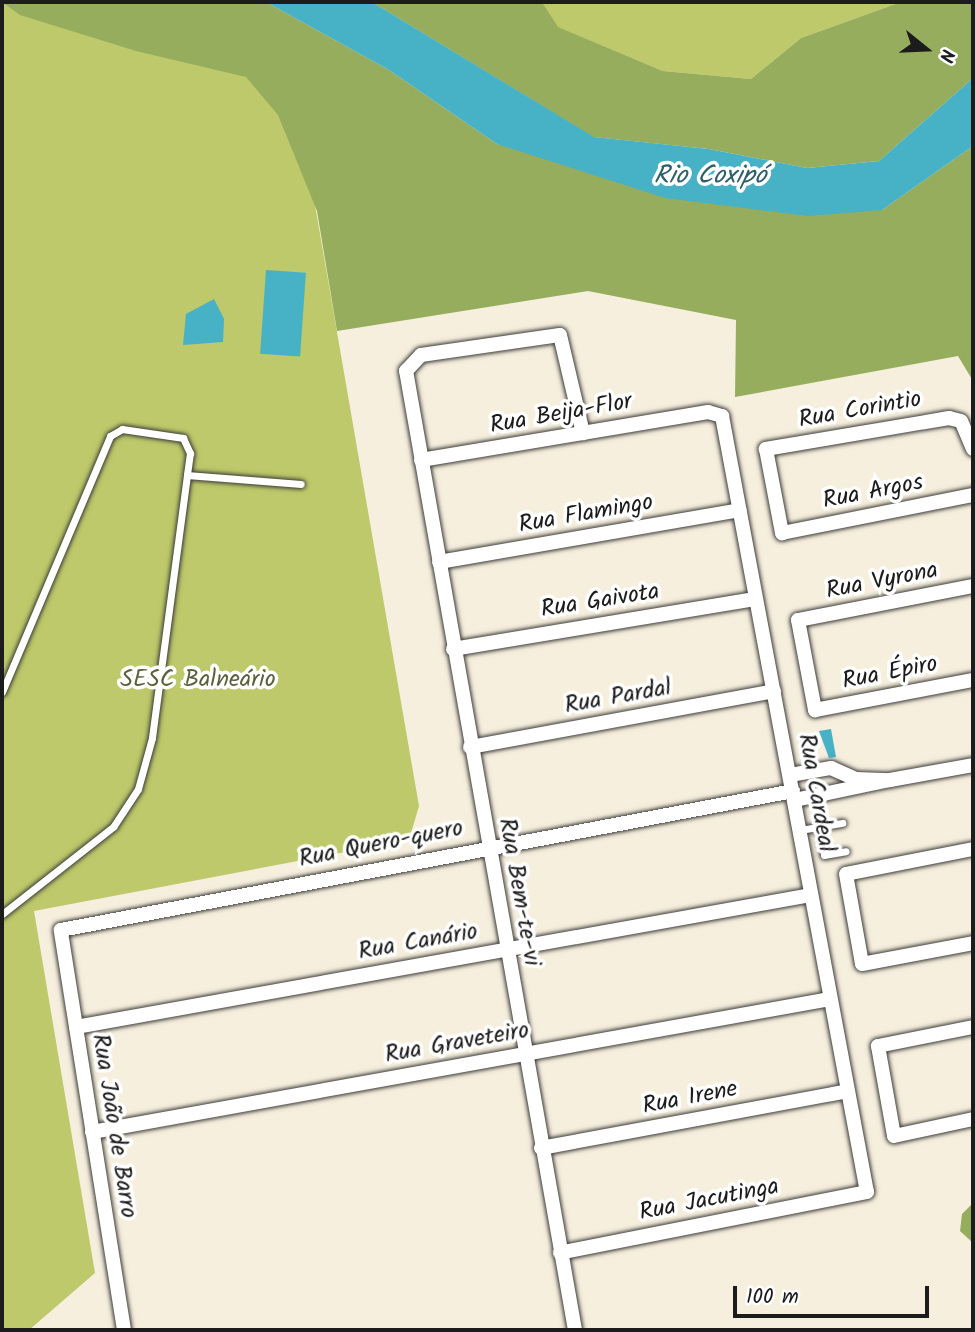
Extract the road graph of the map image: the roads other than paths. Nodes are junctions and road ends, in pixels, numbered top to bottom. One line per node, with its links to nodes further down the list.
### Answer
1 (708, 412): 2 (street, Rua Beija-Flor); 8 (street, Rua Cardeal)
2 (583, 433): 4 (street, Rua Beija-Flor); 4 (street)
3 (973, 449): 9 (street, Rua Corintio)
4 (421, 460): 10 (street, Rua Bem-te-vi)
5 (187, 475): 6 (lane); 16 (lane); 29 (lane)
6 (301, 484)
7 (973, 495): 9 (street, Rua Argos)
8 (740, 510): 10 (street, Rua Flamingo); 12 (street, Rua Cardeal)
9 (782, 533)
10 (439, 562): 13 (street, Rua Bem-te-vi)
11 (973, 586): 17 (street, Rua Vyrona)
12 (755, 599): 13 (street, Rua Gaivota); 15 (street, Rua Cardeal)
13 (453, 649): 18 (street, Rua Bem-te-vi)
14 (973, 680): 17 (street, Rua Épiro)
15 (774, 691): 18 (street, Rua Pardal); 21 (street, Rua Cardeal)
16 (2, 692)
17 (815, 710)
18 (470, 747): 25 (street, Rua Bem-te-vi)
19 (973, 765): 20 (street)
20 (890, 780): 21 (street); 21 (street)
21 (793, 792): 24 (street, Rua Cardeal); 25 (street, Rua Quero-quero)
22 (842, 822): 23 (lane)
23 (819, 826): 24 (lane); 27 (lane)
24 (799, 830): 28 (street, Rua Cardeal)
25 (487, 846): 30 (street, Rua Quero-quero); 32 (street, Rua Bem-te-vi)
26 (973, 849): 31 (street)
27 (846, 851)
28 (810, 894): 32 (street, Rua Canário); 33 (street, Rua Cardeal)
29 (2, 914)
30 (61, 930): 34 (street, Rua João de Barro)
31 (973, 943)
32 (506, 949): 34 (street, Rua Canário); 36 (street, Rua Bem-te-vi)
33 (830, 999): 36 (street, Rua Graveteiro); 37 (street, Rua Cardeal)
34 (76, 1027): 39 (street, Rua João de Barro)
35 (973, 1027): 38 (street)
36 (524, 1053): 39 (street, Rua Graveteiro); 40 (street, Rua Bem-te-vi)
37 (848, 1091): 40 (street, Rua Irene); 41 (street, Rua Cardeal)
38 (973, 1119)
39 (92, 1132): 43 (street, Rua João de Barro)
40 (541, 1148): 42 (street, Rua Bem-te-vi)
41 (867, 1192): 42 (street, Rua Jacutinga)
42 (560, 1253): 44 (street, Rua Bem-te-vi)
43 (124, 1330)
44 (575, 1330)

